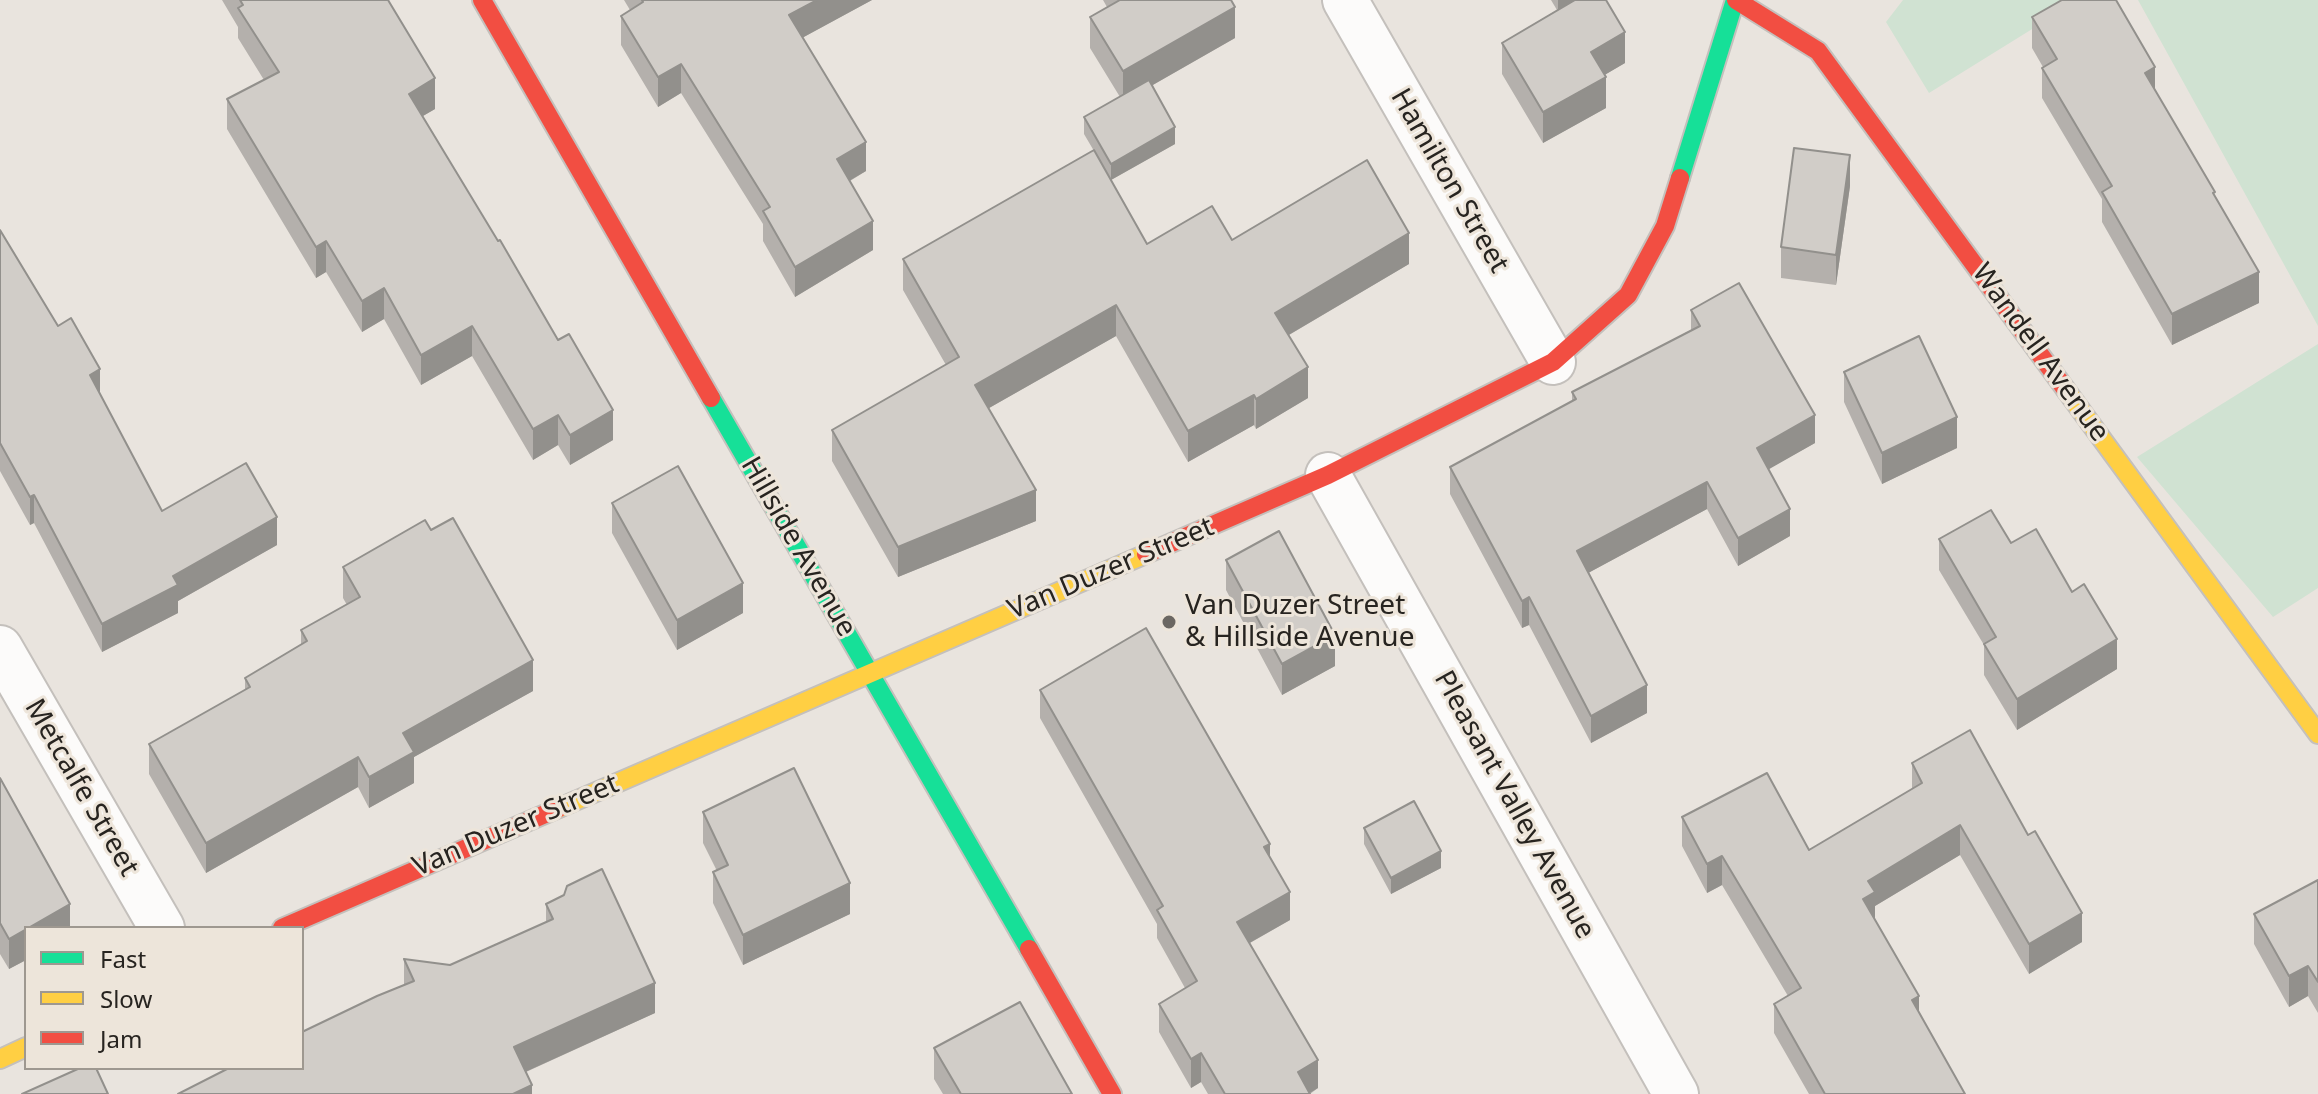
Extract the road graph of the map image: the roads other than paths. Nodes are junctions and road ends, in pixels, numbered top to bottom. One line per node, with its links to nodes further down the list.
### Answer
1 (482, 0): 7 (street, Hillside Avenue)
2 (1345, 0): 4 (street, Hamilton Street)
3 (1735, 0): 4 (street, Van Duzer Street); 8 (street, Wandell Avenue)
4 (1553, 362): 5 (street, Van Duzer Street)
5 (1328, 475): 7 (street, Van Duzer Street); 14 (street, Pleasant Valley Avenue)
6 (0, 648): 9 (street, Metcalfe Street)
7 (870, 672): 10 (street, Van Duzer Street); 13 (street, Hillside Avenue)
8 (2318, 734)
9 (161, 926)
10 (287, 926)
11 (24, 1048): 12 (street)
12 (0, 1059)
13 (1112, 1094)
14 (1676, 1094)

